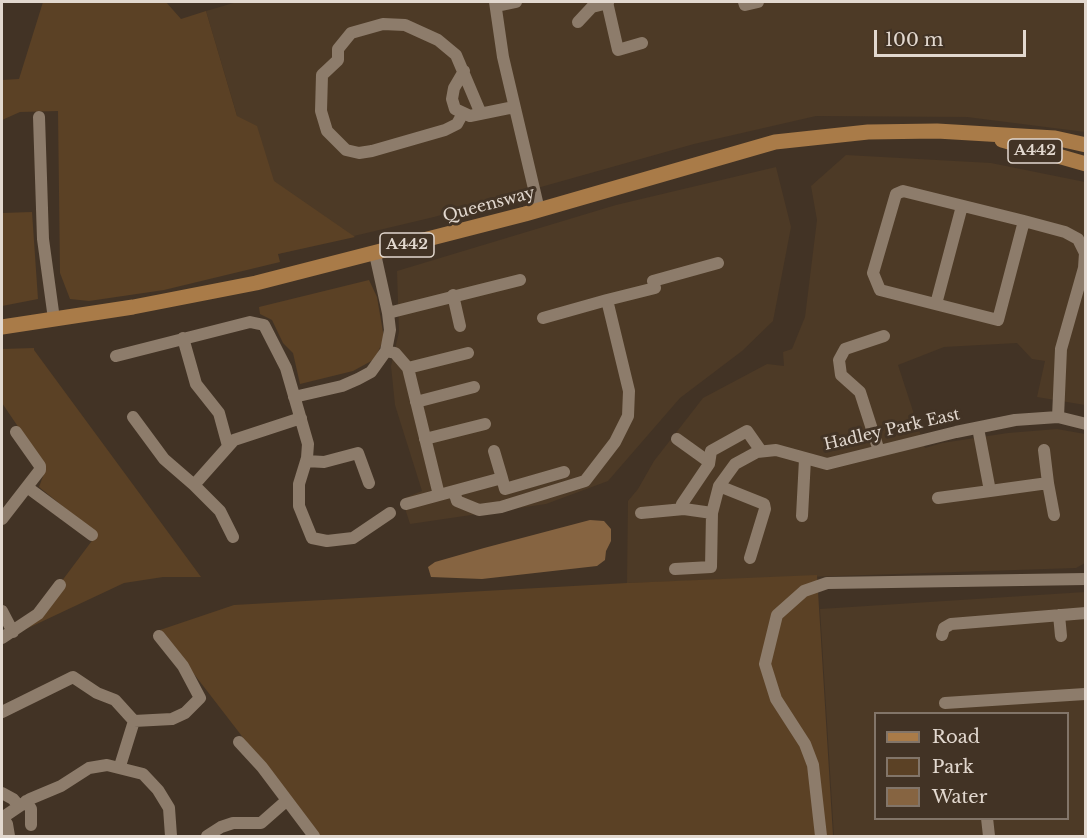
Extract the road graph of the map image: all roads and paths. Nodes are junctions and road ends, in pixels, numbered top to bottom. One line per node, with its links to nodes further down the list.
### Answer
1 (516, 2): 5 (street)
2 (607, 2): 6 (street); 7 (street)
3 (744, 2): 4 (street)
4 (758, 2)
5 (496, 4): 9 (street)
6 (578, 22)
7 (642, 43)
8 (464, 71): 10 (street); 10 (street); 11 (street)
9 (514, 107): 11 (street); 17 (street)
10 (463, 113): 11 (street)
11 (481, 114)
12 (39, 117): 28 (street)
13 (985, 135): 14 (main road, Queensway / A442); 15 (main road, Queensway / A442); 17 (main road, Queensway / A442)
14 (1086, 145)
15 (1086, 164)
16 (962, 206): 18 (street); 25 (street); 25 (street)
17 (539, 210): 19 (main road, Queensway / A442)
18 (1024, 221): 22 (street); 25 (street)
19 (375, 254): 26 (street); 28 (main road, Queensway / A442)
20 (718, 263): 24 (street)
21 (520, 280): 23 (street)
22 (1083, 286): 41 (street)
23 (453, 295): 26 (street); 29 (street)
24 (607, 300): 27 (street); 64 (street)
25 (936, 304)
26 (388, 313): 33 (street)
27 (543, 318)
28 (54, 320): 30 (main road, Queensway / A442)
29 (460, 326)
30 (2, 327)
31 (884, 336): 53 (street)
32 (183, 338): 35 (street); 38 (street); 49 (street)
33 (386, 351): 36 (street); 38 (street)
34 (468, 353): 36 (street)
35 (116, 356)
36 (408, 368): 39 (street)
37 (474, 387): 39 (street)
38 (294, 397): 42 (street)
39 (416, 402): 47 (street)
40 (133, 417): 61 (street)
41 (1058, 417): 44 (street, Hadley Park East); 45 (street, Hadley Park East)
42 (301, 418): 49 (street); 55 (street)
43 (485, 424): 47 (street)
44 (1086, 424)
45 (978, 428): 53 (street, Hadley Park East); 65 (street)
46 (16, 432): 63 (street)
47 (425, 439): 66 (street)
48 (677, 439): 56 (street)
49 (228, 446): 61 (street)
50 (494, 450): 58 (street)
51 (1044, 450): 60 (street)
52 (761, 451): 54 (street, Hadley Park East); 56 (street); 62 (street)
53 (879, 451): 54 (street, Hadley Park East)
54 (805, 459): 74 (street)
55 (306, 461): 59 (street); 70 (street)
56 (709, 462): 69 (street)
57 (564, 472): 58 (street)
58 (502, 478): 64 (street)
59 (369, 483)
60 (1048, 483): 65 (street); 73 (street)
61 (194, 485): 77 (street)
62 (719, 486): 72 (street); 78 (street)
63 (27, 487): 75 (street); 76 (street)
64 (454, 491): 66 (street)
65 (990, 491): 67 (street)
66 (440, 495): 68 (street)
67 (938, 498)
68 (406, 504)
69 (684, 509): 71 (street); 72 (street)
70 (390, 513)
71 (641, 513)
72 (712, 513): 79 (street)
73 (1054, 515)
74 (802, 516)
75 (2, 519)
76 (92, 535)
77 (233, 537)
78 (750, 558)
79 (675, 569)
80 (1086, 579): 105 (street)
81 (60, 585): 86 (street)
82 (2, 611): 86 (street)
83 (1086, 614): 84 (street)
84 (1059, 615): 85 (street); 88 (street)
85 (942, 634)
86 (7, 635)
87 (159, 636): 92 (street)
88 (1061, 636)
89 (1085, 694): 90 (street)
90 (945, 703)
91 (2, 712): 92 (street)
92 (134, 721): 94 (street)
93 (239, 742): 96 (street)
94 (120, 766): 97 (street); 102 (street)
95 (2, 793): 97 (street)
96 (286, 801): 103 (street); 104 (street)
97 (22, 804): 98 (street); 100 (street)
98 (2, 818): 101 (street)
99 (987, 820): 106 (street)
100 (31, 825)
101 (9, 837)
102 (171, 837)
103 (207, 837)
104 (314, 837)
105 (821, 837)
106 (989, 837)

